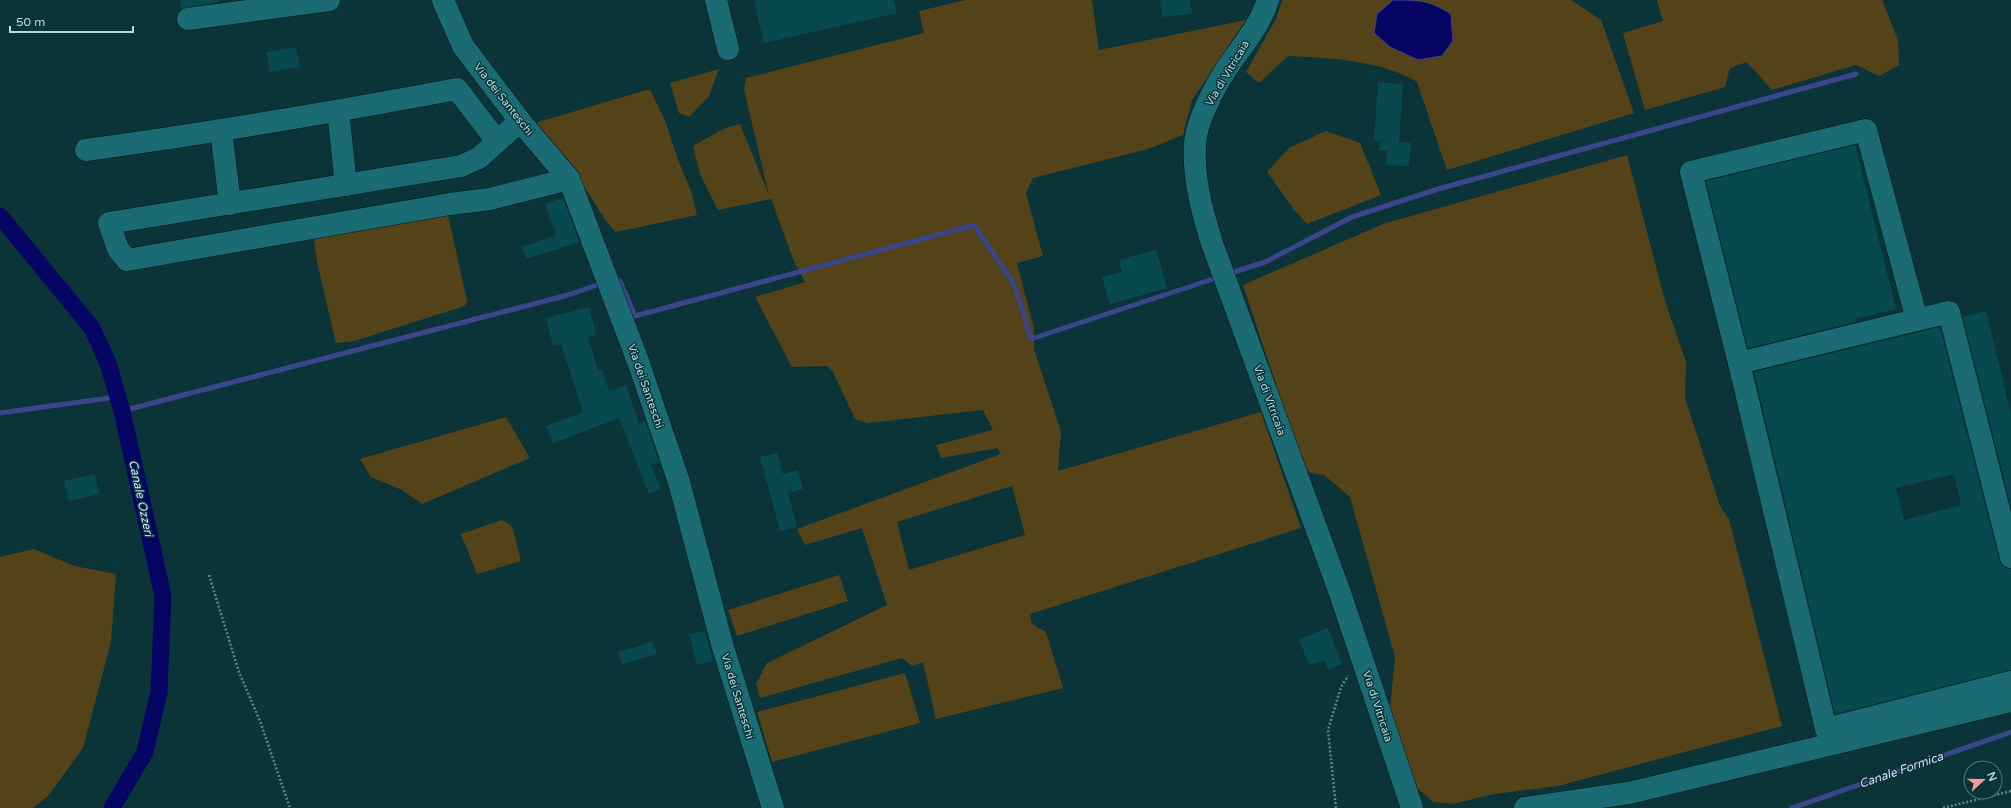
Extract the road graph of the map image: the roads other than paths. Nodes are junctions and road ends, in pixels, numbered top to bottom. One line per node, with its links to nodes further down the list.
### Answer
1 (329, 0): 5 (street)
2 (443, 0): 8 (street, Via dei Santeschi)
3 (716, 0): 6 (street)
4 (1268, 0): 21 (street, Via di Vitricaia)
5 (188, 19)
6 (728, 49)
7 (338, 111): 9 (street); 10 (street); 13 (street)
8 (520, 121): 10 (street); 12 (street, Via dei Santeschi)
9 (221, 130): 11 (street); 14 (street)
10 (497, 141): 13 (street)
11 (86, 150)
12 (569, 179): 14 (street); 20 (street, Via dei Santeschi)
13 (346, 185): 14 (street)
14 (230, 204)
15 (1917, 320): 16 (street); 16 (street); 17 (street)
16 (1739, 363): 18 (street)
17 (2011, 557)
18 (2011, 682)
19 (2011, 701): 22 (street)
20 (773, 808)
21 (1412, 808)
22 (1525, 808)

